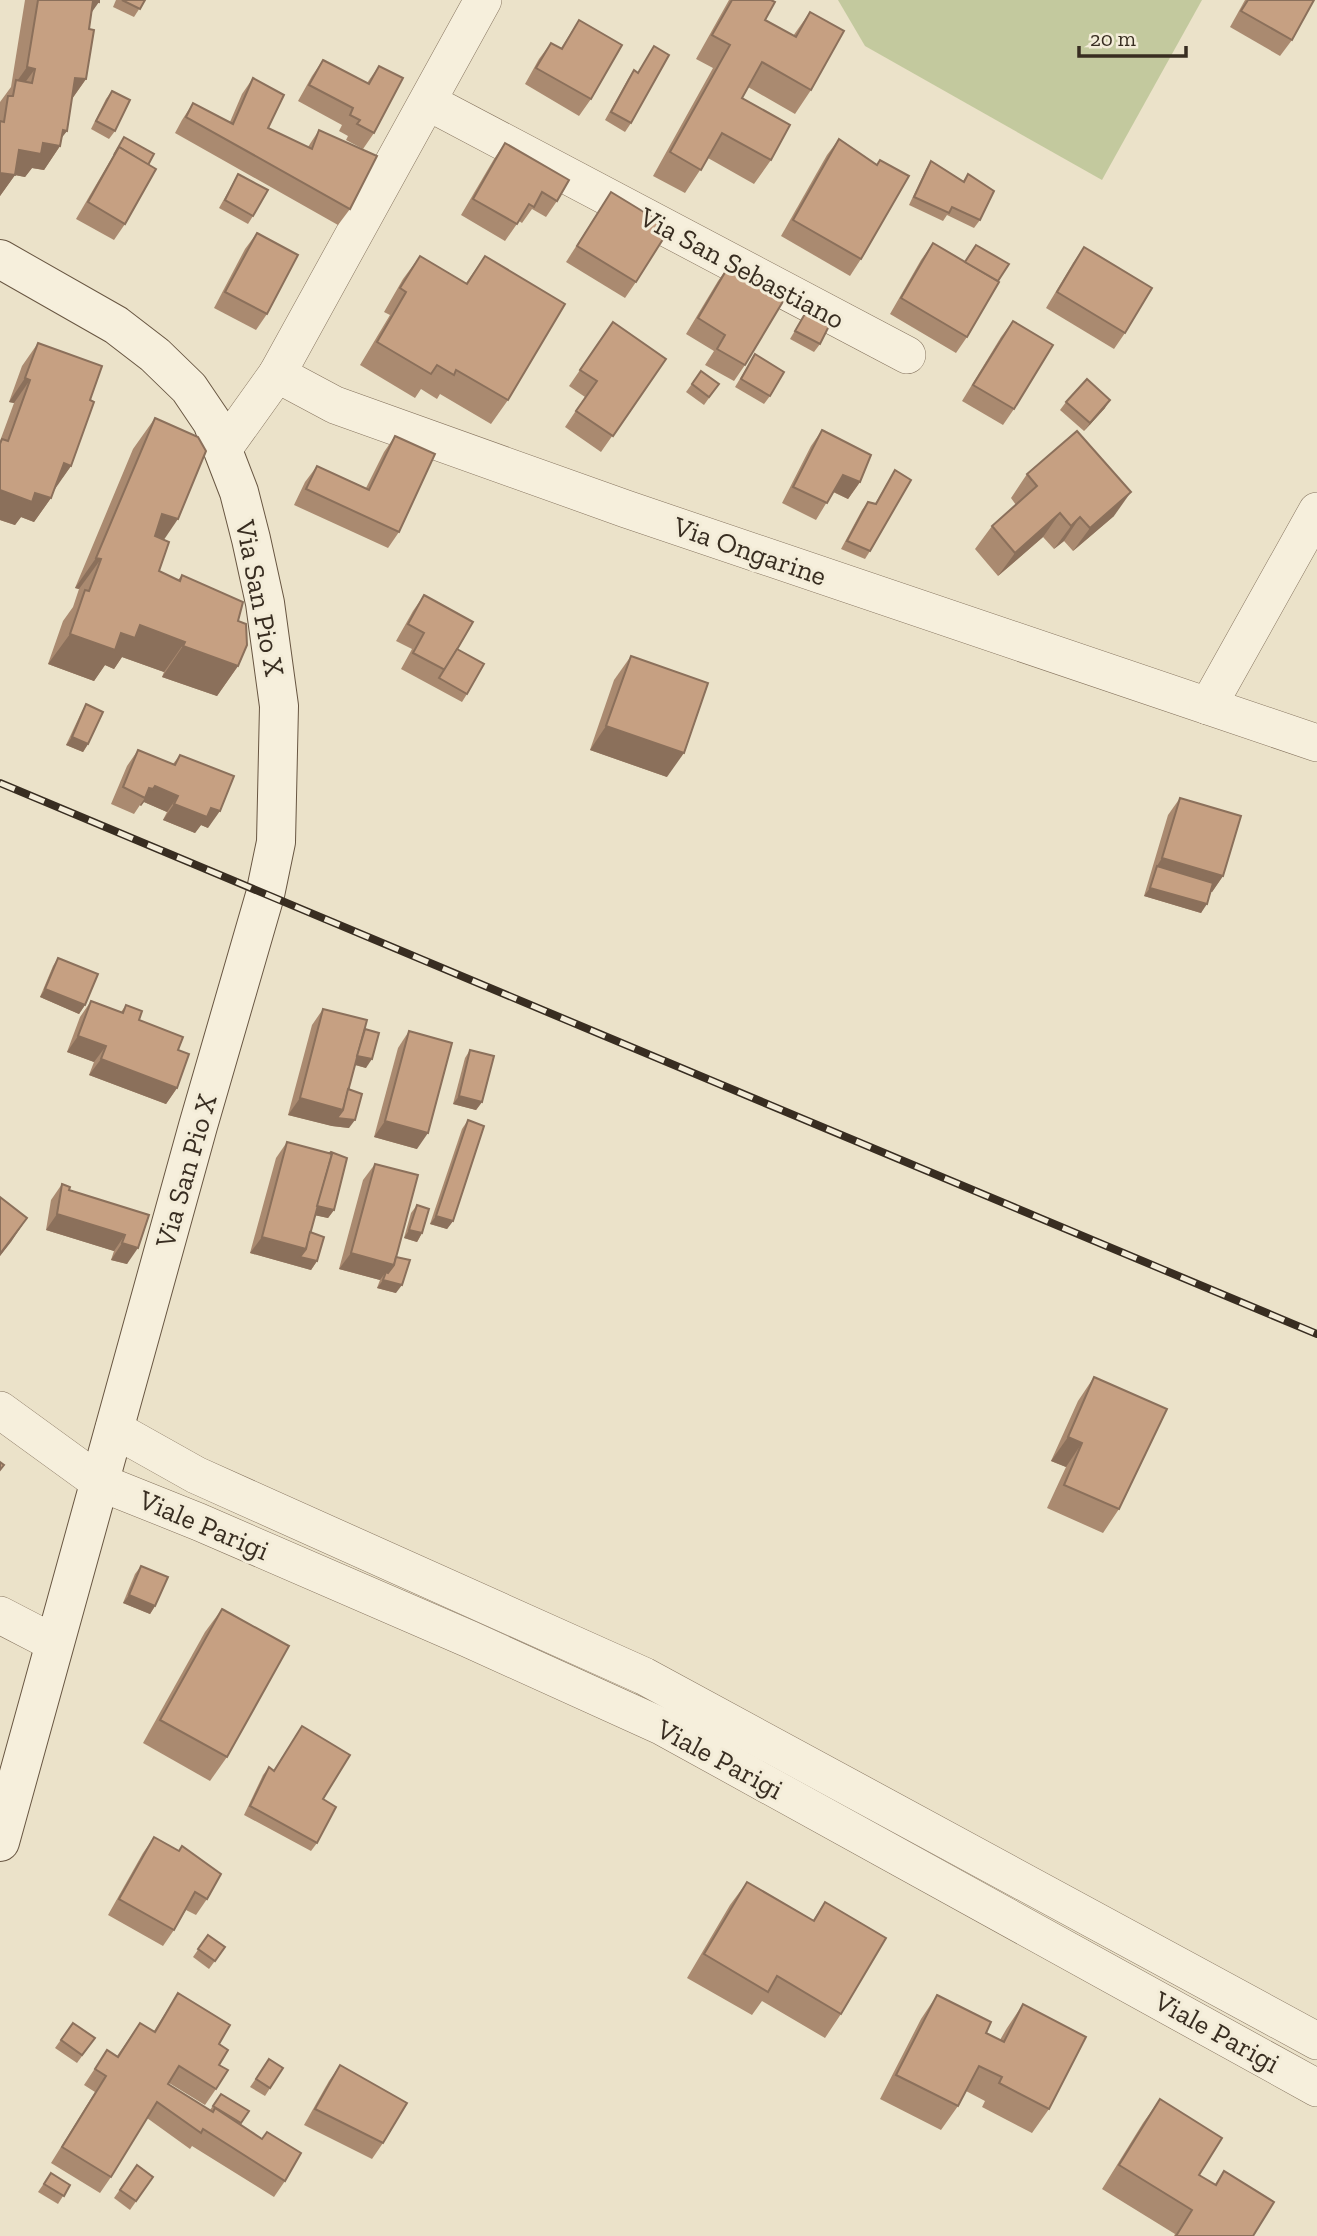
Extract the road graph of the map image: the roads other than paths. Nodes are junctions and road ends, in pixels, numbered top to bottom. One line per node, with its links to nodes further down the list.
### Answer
1 (483, 0): 2 (street)
2 (428, 102): 4 (street, Via San Sebastiano); 5 (street)
3 (0, 259): 6 (street, Via San Pio X)
4 (907, 355)
5 (277, 374): 6 (street); 8 (street, Via Ongarine)
6 (224, 448): 11 (street, Via San Pio X)
7 (1317, 512): 8 (street)
8 (1208, 706): 9 (street, Via Ongarine)
9 (1317, 743)
10 (0, 1410): 12 (street, Viale Parigi)
11 (114, 1429): 12 (street, Via San Pio X); 16 (street, Viale Parigi)
12 (99, 1482): 14 (street, Via San Pio X); 17 (street, Viale Parigi)
13 (0, 1615): 14 (street)
14 (54, 1643): 15 (street, Via San Pio X)
15 (0, 1842)
16 (1317, 2041)
17 (1317, 2088)

